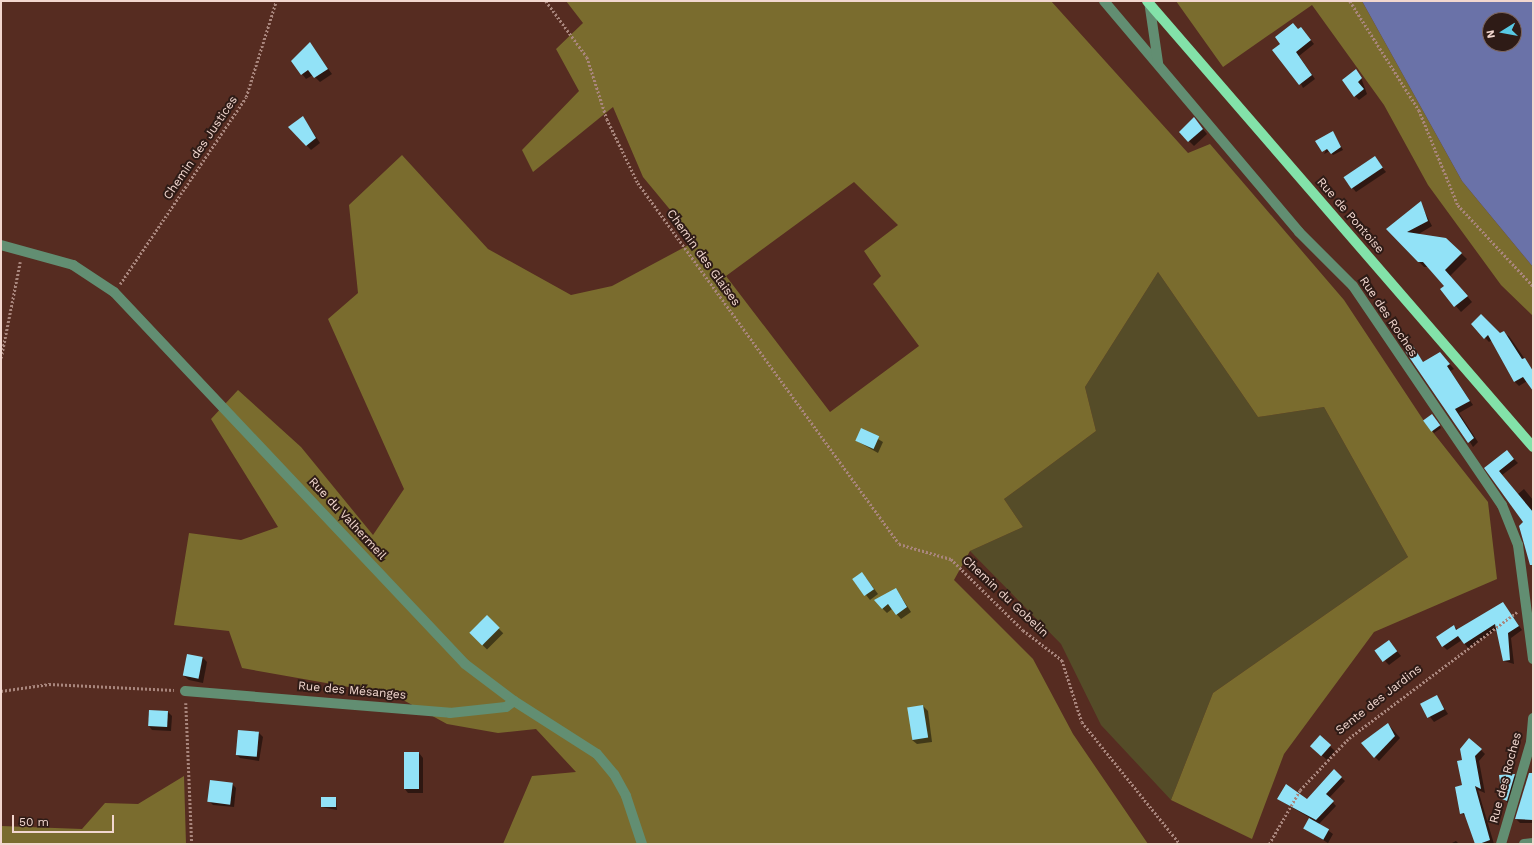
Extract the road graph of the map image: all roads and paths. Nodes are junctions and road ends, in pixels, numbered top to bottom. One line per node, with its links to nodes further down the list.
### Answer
1 (276, 1): 10 (path, Chemin des Justices)
2 (546, 1): 13 (path, Chemin des Glaises)
3 (1104, 1): 6 (street, Rue des Roches)
4 (1350, 1): 9 (path)
5 (1148, 2): 6 (street); 12 (main road, Rue de Pontoise)
6 (1158, 63): 14 (street, Rue des Roches)
7 (1, 245): 8 (street, Rue du Valhermeil)
8 (23, 250): 10 (street, Rue du Valhermeil); 11 (path)
9 (1533, 286)
10 (114, 292): 18 (street, Rue du Valhermeil)
11 (1, 358)
12 (1533, 448)
13 (876, 508): 23 (path, Chemin du Gobelin)
14 (1531, 610): 15 (street, Rue des Roches); 26 (path, Sente des Jardins)
15 (1533, 659)
16 (1, 691): 17 (path)
17 (185, 691): 18 (street, Rue des Mésanges); 21 (path)
18 (514, 701): 22 (street, Rue du Valhermeil)
19 (1533, 718): 27 (street, Rue des Roches)
20 (1533, 843): 28 (street)
21 (192, 844)
22 (642, 844)
23 (1180, 844)
24 (1209, 844): 25 (path)
25 (1214, 844)
26 (1269, 844)
27 (1501, 844)
28 (1524, 844)

